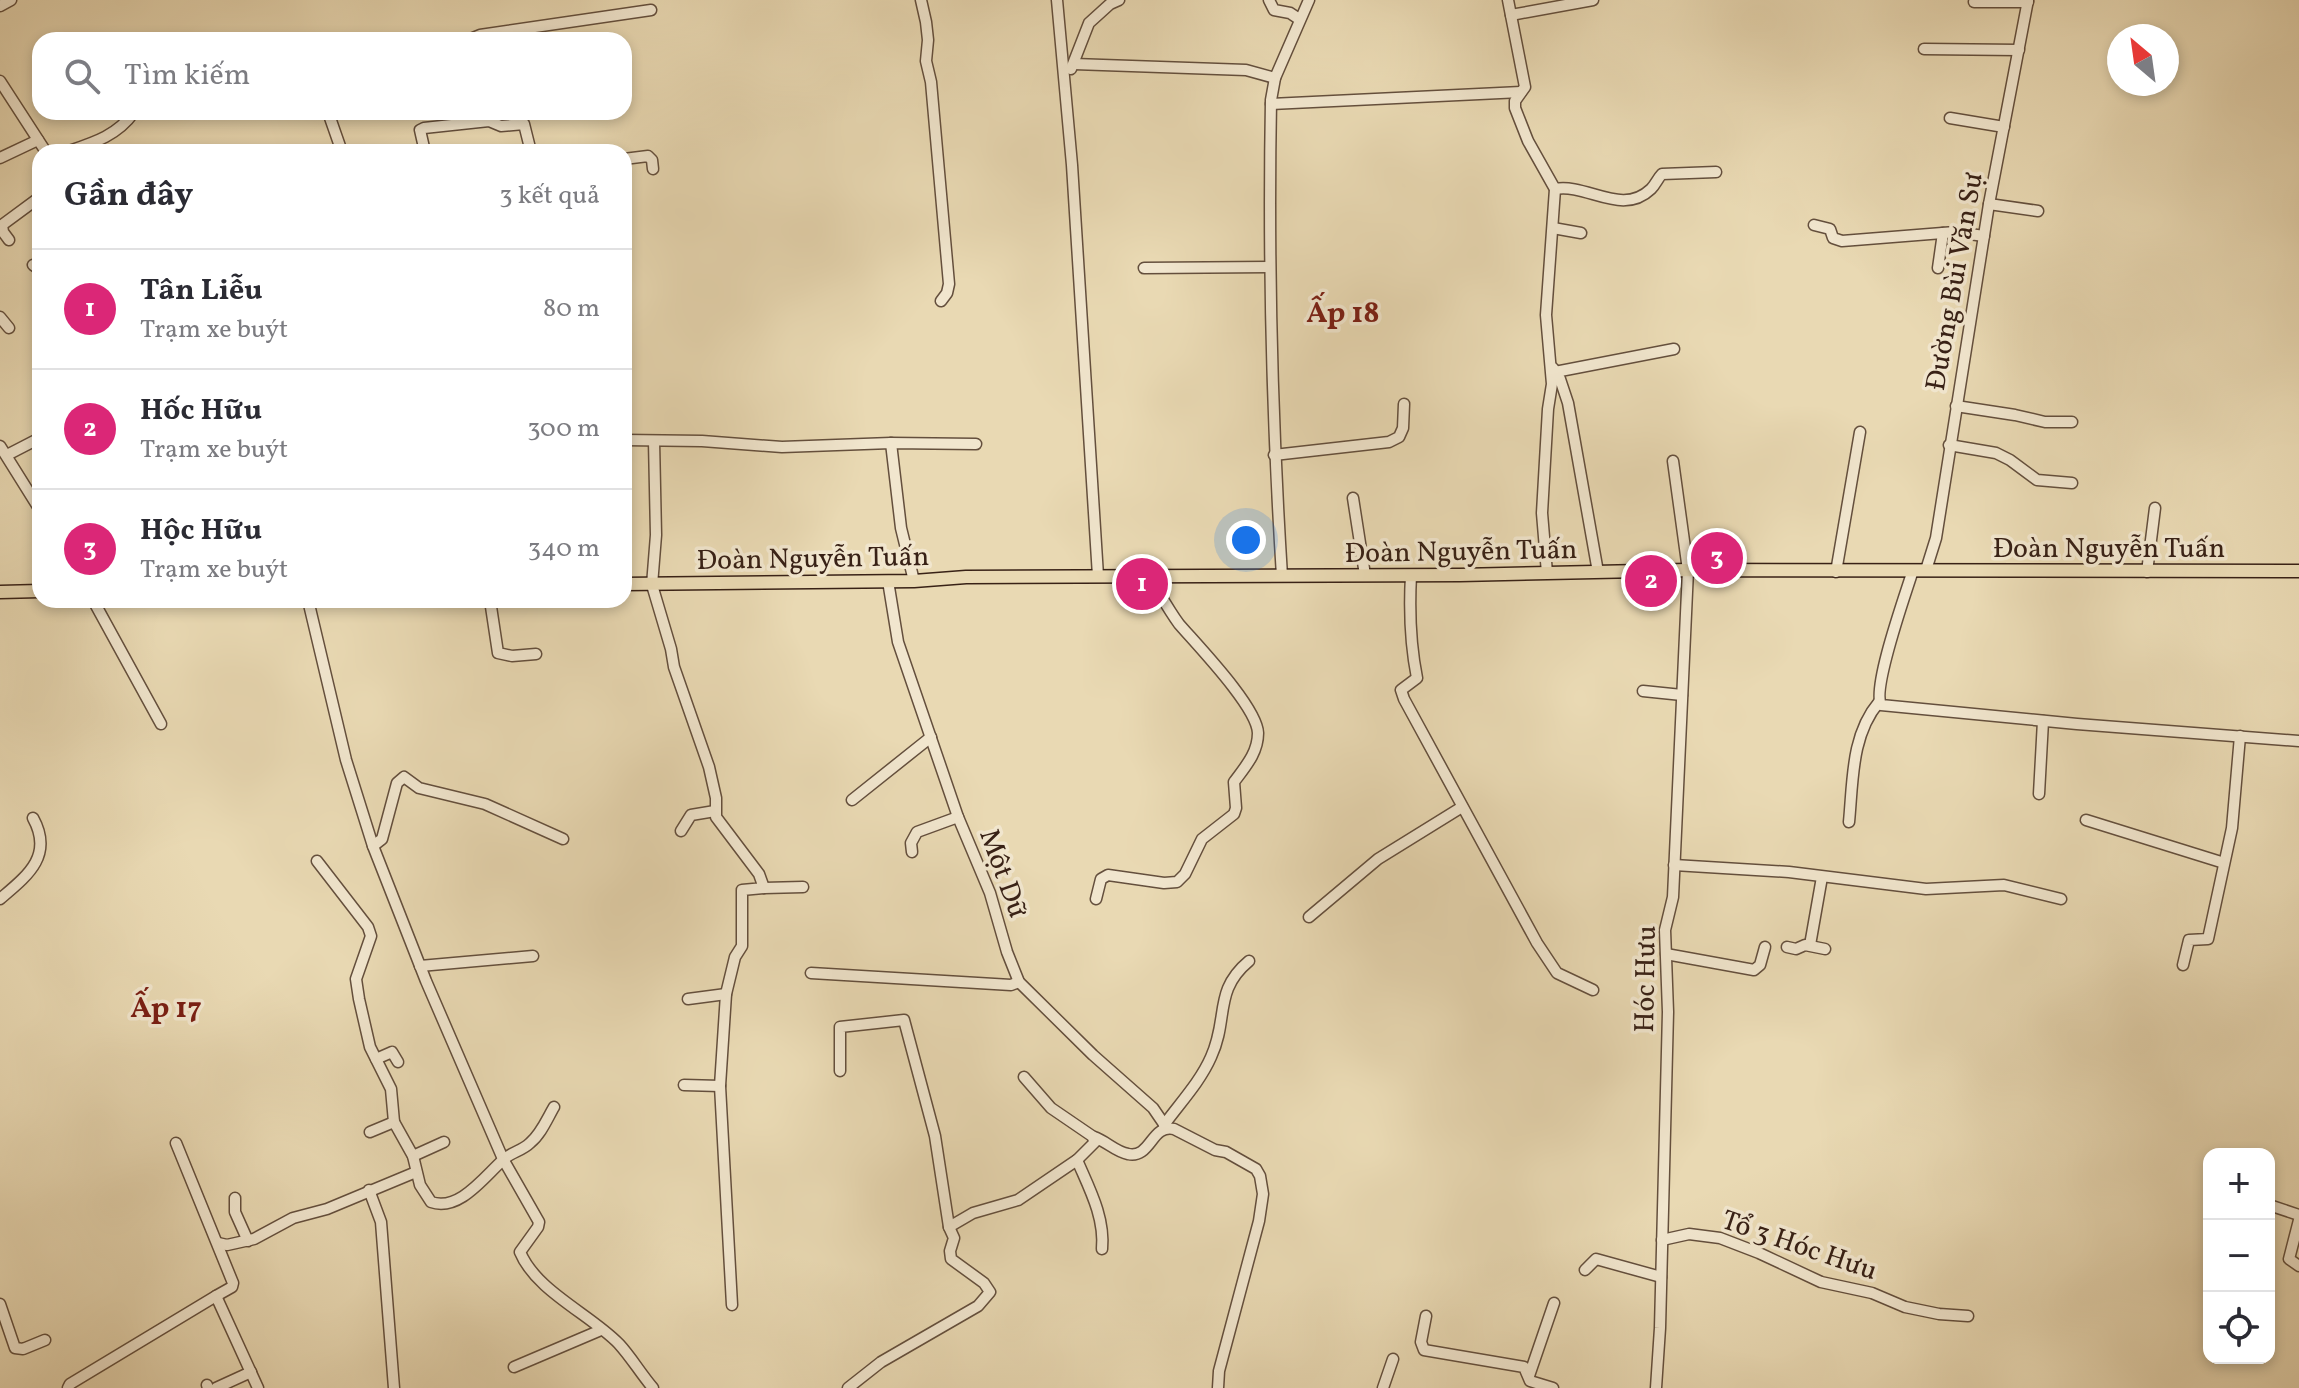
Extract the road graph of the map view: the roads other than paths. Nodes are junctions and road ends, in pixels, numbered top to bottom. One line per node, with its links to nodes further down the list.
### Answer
1 (11, 0): 11 (street)
2 (921, 0): 51 (street)
3 (1057, 0): 21 (street)
4 (1119, 0): 18 (street)
5 (1269, 0): 14 (street)
6 (1309, 0): 14 (street)
7 (1508, 0): 13 (street)
8 (1593, 0): 13 (street)
9 (2028, 1): 10 (street); 17 (street, Đường Bùi Văn Sự)
10 (1974, 2)
11 (0, 6)
12 (651, 10): 15 (street)
13 (1511, 15): 22 (street)
14 (1299, 19): 19 (street)
15 (501, 32)
16 (1924, 49): 17 (street)
17 (2019, 50): 27 (street, Đường Bùi Văn Sự)
18 (1074, 64): 19 (street); 21 (street)
19 (1275, 78): 23 (street)
20 (0, 81): 28 (street)
21 (1065, 81): 82 (street)
22 (1521, 92): 23 (street); 38 (street)
23 (1271, 104): 48 (street)
24 (1950, 118): 27 (street)
25 (126, 120): 30 (street)
26 (331, 120): 31 (street)
27 (2004, 127): 40 (street, Đường Bùi Văn Sự)
28 (38, 140): 29 (street); 34 (street)
29 (41, 144)
30 (90, 144)
31 (339, 144)
32 (423, 144): 33 (street)
33 (529, 144)
34 (0, 158)
35 (632, 158): 36 (street)
36 (653, 169)
37 (1716, 172): 38 (street)
38 (1555, 189): 43 (street)
39 (32, 203): 47 (street)
40 (1989, 204): 41 (street); 46 (street, Đường Bùi Văn Sự)
41 (2038, 211)
42 (1814, 225): 45 (street)
43 (1553, 228): 44 (street); 55 (street)
44 (1581, 233)
45 (1943, 233): 46 (street); 50 (street)
46 (1984, 236): 57 (street, Đường Bùi Văn Sự)
47 (9, 240)
48 (1269, 267): 49 (street); 67 (street)
49 (1144, 268)
50 (1938, 268)
51 (941, 301)
52 (0, 317): 53 (street)
53 (9, 328)
54 (1674, 349): 55 (street)
55 (1554, 369): 76 (street); 79 (street)
56 (1404, 404): 67 (street)
57 (1956, 406): 58 (street); 65 (street, Đường Bùi Văn Sự)
58 (2072, 422)
59 (1860, 432): 77 (street)
60 (632, 440): 62 (street)
61 (32, 441): 66 (street)
62 (654, 441): 63 (street); 88 (street)
63 (891, 443): 64 (street); 86 (street)
64 (976, 444)
65 (1949, 445): 69 (street); 74 (street, Đường Bùi Văn Sự)
66 (3, 451): 70 (street)
67 (1274, 455): 84 (street)
68 (1673, 461): 73 (street, Hóc Hưu)
69 (2072, 483)
70 (32, 497)
71 (1353, 498): 80 (street)
72 (2155, 508): 78 (street)
73 (1688, 570): 76 (main road, Đoàn Nguyễn Tuấn); 77 (main road, Đoàn Nguyễn Tuấn); 96 (street, Hóc Hưu)
74 (1920, 570): 77 (main road, Đoàn Nguyễn Tuấn); 78 (main road, Đoàn Nguyễn Tuấn); 97 (street, Đường Bùi Văn Sự)
75 (2299, 571): 78 (main road, Đoàn Nguyễn Tuấn)
76 (1598, 572): 79 (main road, Đoàn Nguyễn Tuấn)
77 (1836, 572)
78 (2147, 572)
79 (1547, 573): 81 (main road, Đoàn Nguyễn Tuấn)
80 (1365, 575): 81 (main road, Đoàn Nguyễn Tuấn); 84 (main road, Đoàn Nguyễn Tuấn)
81 (1411, 575): 105 (street)
82 (1098, 576): 83 (main road, Đoàn Nguyễn Tuấn); 86 (main road, Đoàn Nguyễn Tuấn)
83 (1149, 576): 84 (main road, Đoàn Nguyễn Tuấn); 122 (street)
84 (1282, 576)
85 (888, 581): 86 (main road, Đoàn Nguyễn Tuấn); 88 (main road, Đoàn Nguyễn Tuấn); 101 (street, Một Dữ)
86 (914, 581)
87 (632, 584): 88 (main road, Đoàn Nguyễn Tuấn)
88 (652, 585): 106 (street)
89 (32, 591): 90 (main road)
90 (0, 592)
91 (97, 608): 99 (street)
92 (310, 608): 113 (street)
93 (491, 608): 94 (street)
94 (536, 654)
95 (1643, 691): 96 (street)
96 (1682, 695): 117 (street, Hóc Hưu)
97 (1879, 702): 98 (street); 110 (street, Đường Bùi Văn Sự)
98 (2043, 721): 100 (street); 103 (street)
99 (161, 724)
100 (2240, 736): 102 (street); 132 (street)
101 (931, 737): 104 (street); 107 (street, Một Dữ)
102 (2299, 741)
103 (2039, 794)
104 (852, 800)
105 (1462, 807): 124 (street); 136 (street)
106 (715, 811): 111 (street); 120 (street)
107 (958, 817): 114 (street); 135 (street, Một Dữ)
108 (33, 818): 121 (street)
109 (2086, 820): 116 (street)
110 (1849, 822)
111 (681, 831)
112 (563, 839): 113 (street)
113 (373, 846): 133 (street)
114 (912, 852)
115 (317, 861): 139 (street)
116 (2221, 862)
117 (1674, 865): 118 (street); 129 (street, Hóc Hưu)
118 (1822, 877): 123 (street); 125 (street)
119 (803, 887): 120 (street)
120 (764, 888): 137 (street)
121 (0, 899)
122 (1096, 899)
123 (2061, 899)
124 (1309, 917)
125 (1810, 945): 127 (street); 128 (street)
126 (1765, 947): 129 (street)
127 (1787, 947)
128 (1825, 949)
129 (1666, 954): 161 (street, Hóc Hưu)
130 (533, 956): 133 (street)
131 (1249, 961): 147 (street)
132 (2183, 965)
133 (420, 966): 153 (street)
134 (811, 973): 135 (street)
135 (1019, 982): 147 (street, Một Dữ)
136 (1593, 990)
137 (726, 994): 138 (street); 144 (street)
138 (688, 999)
139 (376, 1059): 140 (street); 146 (street)
140 (398, 1062)
141 (840, 1071): 160 (street)
142 (1024, 1077): 149 (street)
143 (684, 1085): 144 (street)
144 (720, 1086): 171 (street)
145 (554, 1107): 153 (street)
146 (394, 1122): 148 (street); 152 (street)
147 (1165, 1126): 149 (street); 186 (street)
148 (370, 1132)
149 (1094, 1137): 154 (street)
150 (444, 1142): 152 (street)
151 (176, 1143): 163 (street)
152 (413, 1156): 155 (street)
153 (503, 1159): 155 (street); 174 (street)
154 (1077, 1160): 160 (street); 164 (street)
155 (416, 1172): 156 (street)
156 (369, 1190): 162 (street); 183 (street)
157 (235, 1198): 162 (street)
158 (2275, 1207): 159 (street)
159 (2299, 1217): 165 (street)
160 (949, 1227): 185 (street)
161 (1662, 1240): 167 (street, Hóc Hưu); 173 (street, Tổ 3 Hóc Hưu)
162 (248, 1241): 163 (street)
163 (218, 1243): 168 (street)
164 (1102, 1249)
165 (2299, 1266)
166 (1585, 1270): 167 (street)
167 (1661, 1277): 189 (street, Hóc Hưu)
168 (216, 1296): 178 (street); 181 (street)
169 (1554, 1303): 179 (street)
170 (0, 1304): 175 (street)
171 (732, 1305)
172 (1426, 1316): 179 (street)
173 (1968, 1316)
174 (601, 1330): 177 (street); 184 (street)
175 (45, 1340)
176 (1393, 1359): 187 (street)
177 (514, 1367)
178 (251, 1372): 180 (street); 182 (street)
179 (1529, 1382): 188 (street)
180 (210, 1387)
181 (68, 1388)
182 (258, 1388)
183 (394, 1388)
184 (653, 1388)
185 (848, 1388)
186 (1218, 1388)
187 (1383, 1388)
188 (1553, 1388)
189 (1656, 1388)

